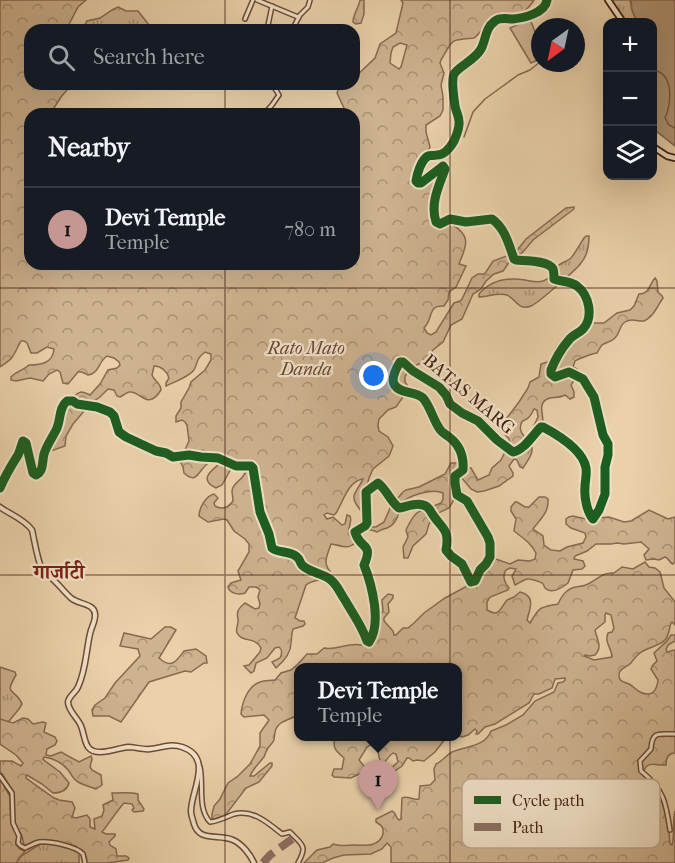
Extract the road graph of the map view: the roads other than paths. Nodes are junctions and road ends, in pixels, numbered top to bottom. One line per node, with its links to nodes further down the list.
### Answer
1 (255, 0): 5 (street); 8 (street)
2 (310, 0): 6 (street)
3 (547, 0): 15 (street, BATAS MARG)
4 (608, 0): 7 (main road)
5 (272, 6): 6 (street); 9 (street)
6 (298, 17): 10 (street)
7 (620, 18)
8 (245, 19)
9 (268, 24)
10 (295, 24)
11 (276, 90): 12 (street)
12 (271, 108)
13 (657, 149): 14 (main road)
14 (675, 158)
15 (0, 488)
16 (0, 507): 18 (street)
17 (675, 734): 20 (street)
18 (199, 765): 24 (street); 25 (street)
19 (0, 776): 23 (street)
20 (650, 779)
21 (660, 791): 22 (street)
22 (670, 830)
23 (85, 863)
24 (254, 863)
25 (298, 863)

